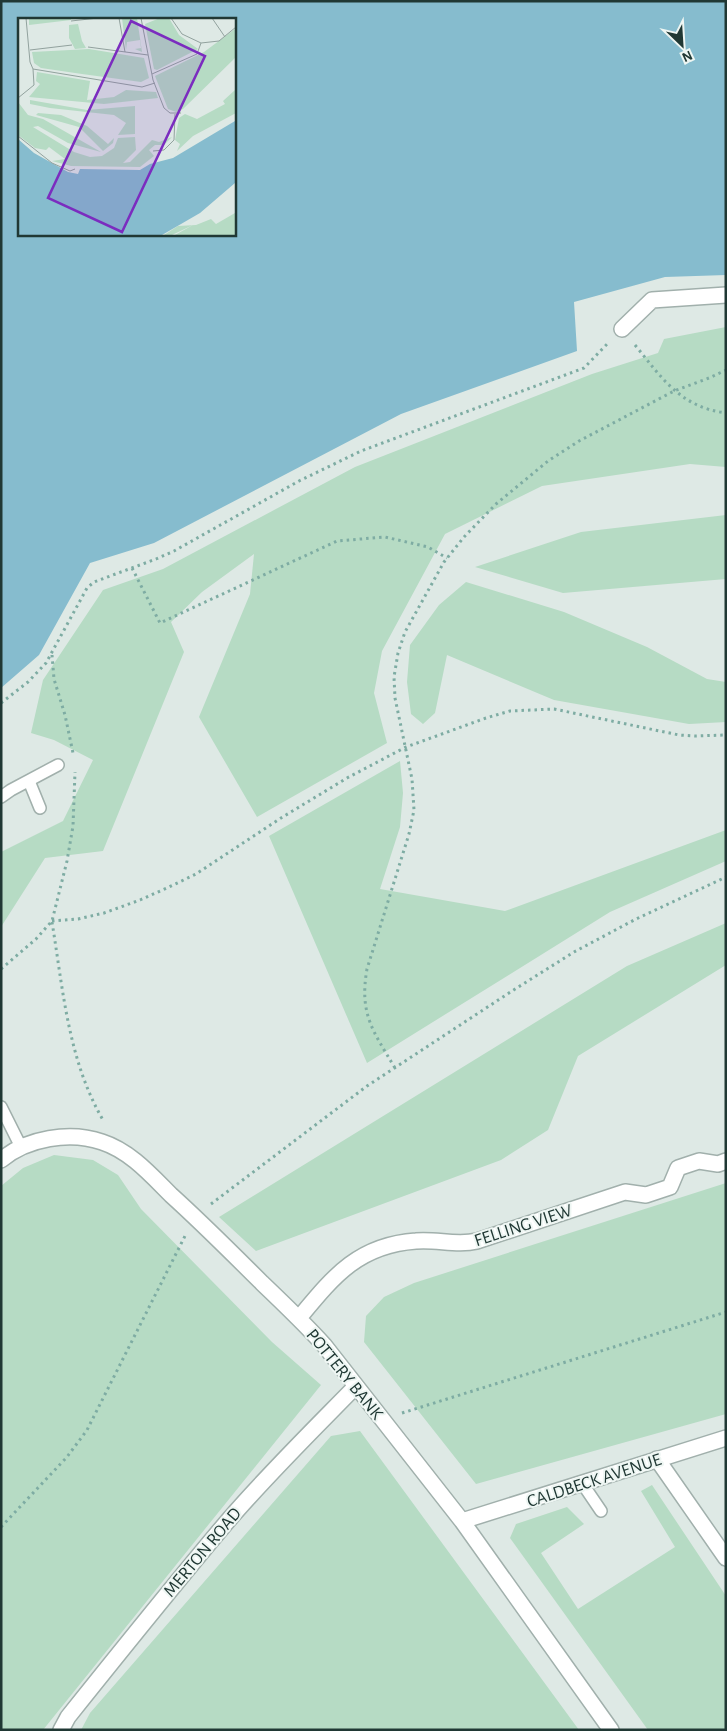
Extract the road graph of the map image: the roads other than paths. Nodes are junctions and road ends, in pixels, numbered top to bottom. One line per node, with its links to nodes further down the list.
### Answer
1 (726, 296): 2 (street)
2 (622, 329)
3 (58, 765): 4 (lane)
4 (29, 781): 5 (lane); 6 (lane)
5 (1, 797)
6 (40, 808)
7 (1, 1107): 8 (lane)
8 (21, 1147): 9 (street, POTTERY BANK); 11 (street, POTTERY BANK)
9 (1, 1160)
10 (726, 1161): 11 (street, FELLING VIEW)
11 (299, 1318): 12 (street, POTTERY BANK)
12 (356, 1386): 17 (street, POTTERY BANK); 19 (street, MERTON ROAD)
13 (726, 1438): 14 (street, CALDBECK AVENUE)
14 (657, 1459): 15 (street, CALDBECK AVENUE); 18 (street)
15 (582, 1484): 16 (lane); 17 (street, CALDBECK AVENUE)
16 (601, 1511)
17 (462, 1521): 20 (street, POTTERY BANK)
18 (726, 1558)
19 (61, 1730)
20 (611, 1730)

